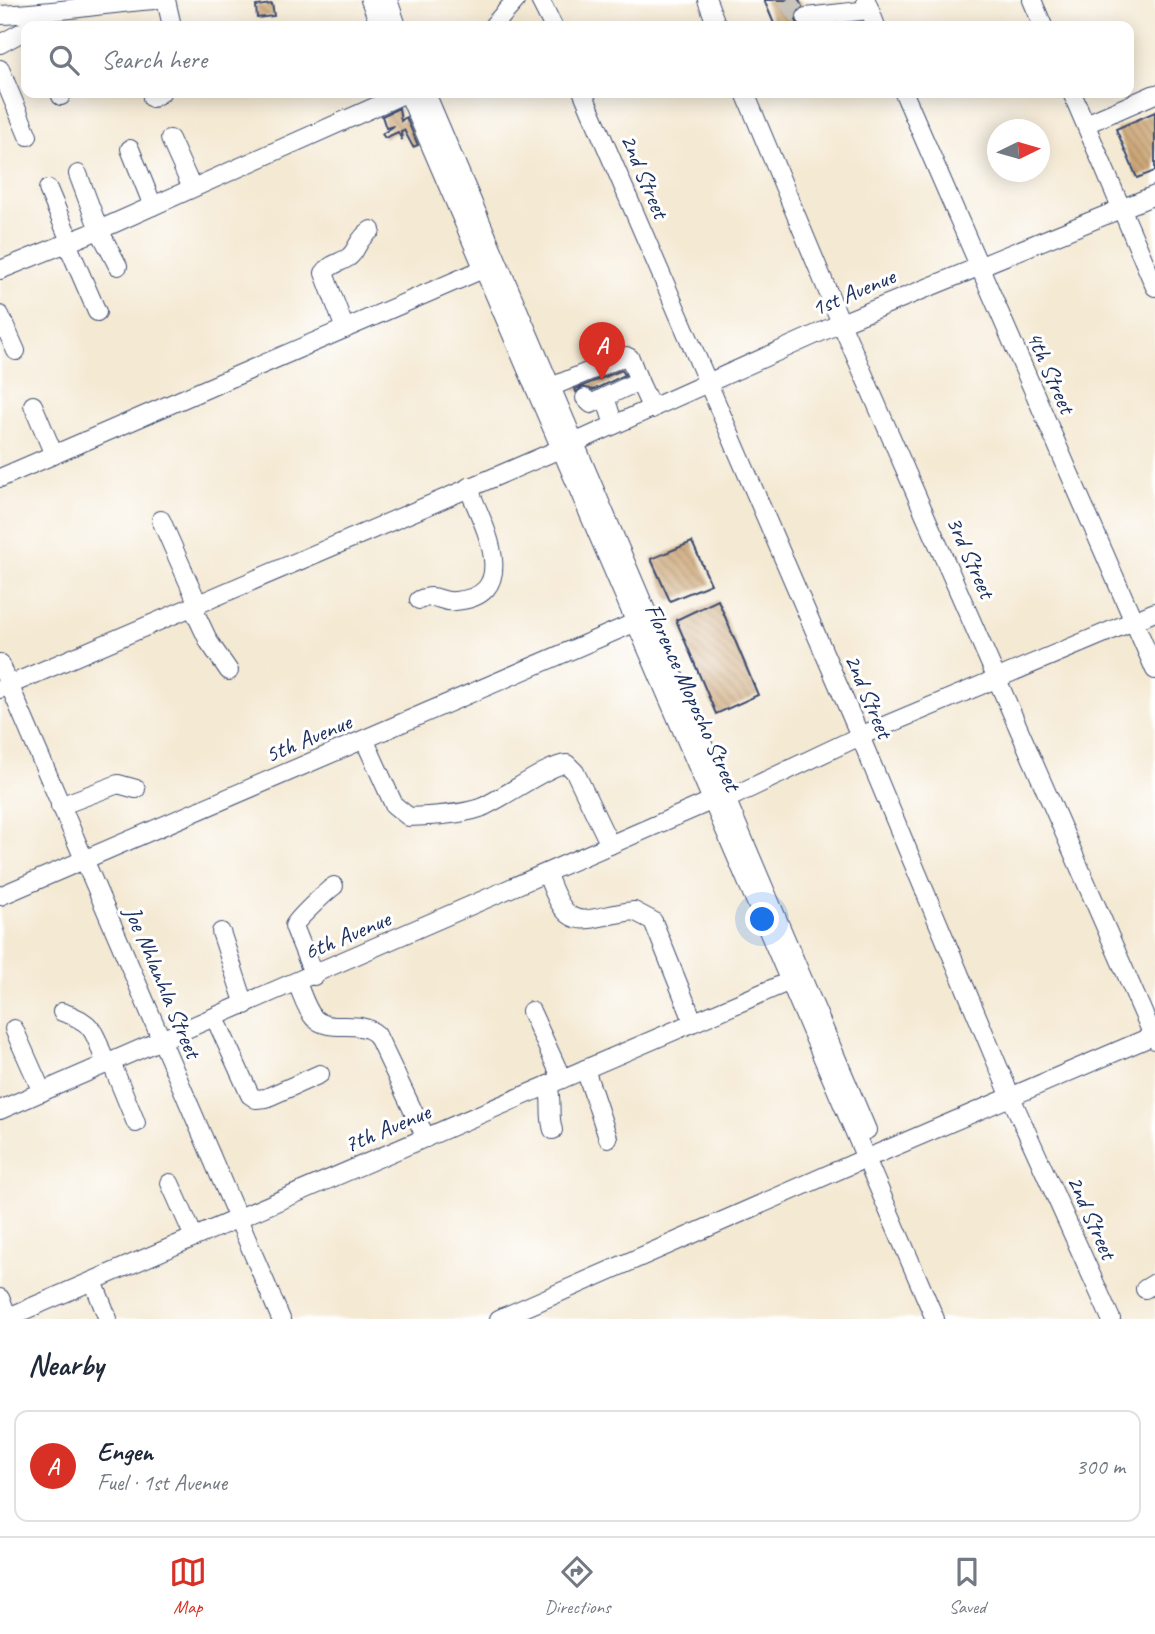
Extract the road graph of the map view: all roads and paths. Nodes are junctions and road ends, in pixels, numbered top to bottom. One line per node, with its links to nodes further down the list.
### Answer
1 (154, 0): 10 (street)
2 (166, 0): 14 (street)
3 (370, 0): 15 (street)
4 (388, 0): 16 (street)
5 (516, 0): 17 (street)
6 (540, 0): 18 (street)
7 (706, 0): 19 (street)
8 (1032, 0): 20 (street)
9 (871, 12): 12 (street)
10 (57, 13): 11 (street); 13 (street)
11 (0, 15)
12 (806, 17)
13 (43, 21)
14 (171, 21)
15 (378, 21)
16 (395, 21)
17 (497, 21)
18 (550, 21)
19 (716, 21)
20 (1041, 21)
21 (21, 33): 22 (street)
22 (0, 44)
23 (0, 69): 33 (street)
24 (1155, 94): 32 (street)
25 (396, 98): 37 (street)
26 (409, 98): 47 (street, Florence Moposho Street)
27 (428, 98): 58 (street, Florence Moposho Street)
28 (585, 98): 56 (street, 2nd Street)
29 (747, 98): 52 (street, 3rd Street)
30 (906, 98): 46 (street, 4th Street)
31 (1074, 98): 32 (street)
32 (1086, 124): 41 (street)
33 (28, 136)
34 (170, 139): 37 (street)
35 (130, 149): 40 (street)
36 (78, 174): 42 (street)
37 (192, 188): 40 (street)
38 (48, 189): 44 (street)
39 (1155, 195): 41 (street, 1st Avenue)
40 (153, 206): 42 (street)
41 (1122, 208): 46 (street, 1st Avenue); 49 (street)
42 (99, 230): 44 (street); 45 (street)
43 (371, 230): 53 (street)
44 (69, 242): 48 (street); 50 (street)
45 (118, 266)
46 (978, 266): 52 (street, 1st Avenue); 71 (street, 4th Street)
47 (483, 269): 53 (street); 63 (street, Florence Moposho Street)
48 (0, 270)
49 (1155, 287)
50 (97, 312)
51 (0, 315): 54 (street)
52 (841, 323): 56 (street, 1st Avenue); 76 (street, 3rd Street)
53 (345, 329): 64 (street)
54 (16, 351)
55 (639, 381): 57 (street); 59 (street); 61 (street)
56 (707, 384): 61 (street, 1st Avenue); 78 (street, 2nd Street)
57 (580, 386): 58 (street); 59 (street)
58 (551, 387): 63 (street, Florence Moposho Street)
59 (605, 397): 62 (street)
60 (33, 405): 64 (street)
61 (652, 408): 62 (street, 1st Avenue)
62 (614, 425): 63 (street, 1st Avenue)
63 (567, 446): 66 (street, 1st Avenue); 72 (street, Florence Moposho Street); 81 (street, Florence Moposho Street)
64 (54, 455): 65 (street)
65 (0, 478)
66 (468, 488): 68 (street); 69 (street, 1st Avenue)
67 (161, 520): 69 (street)
68 (419, 600)
69 (195, 605): 75 (street); 77 (street, 1st Avenue)
70 (1155, 612): 71 (street, 6th Avenue)
71 (1133, 621): 74 (street, 4th Street); 76 (street, 6th Avenue)
72 (634, 623): 79 (street, 5th Avenue); 81 (street, Florence Moposho Street)
73 (0, 663): 77 (street, Joe Nhlanhla Street)
74 (1155, 670)
75 (229, 671)
76 (998, 679): 78 (street, 6th Avenue); 98 (street, 3rd Street)
77 (5, 687): 82 (street, Joe Nhlanhla Street)
78 (860, 736): 81 (street, 6th Avenue); 105 (street, 2nd Street)
79 (365, 741): 83 (street); 84 (street, 5th Avenue)
80 (136, 789): 82 (street)
81 (719, 800): 83 (street, 6th Avenue); 90 (street, Florence Moposho Street); 111 (street, Florence Moposho Street)
82 (61, 806): 84 (street, Joe Nhlanhla Street)
83 (610, 845): 85 (street, 6th Avenue)
84 (83, 859): 87 (street, 5th Avenue); 99 (street, Joe Nhlanhla Street)
85 (547, 874): 89 (street, 6th Avenue); 96 (street)
86 (334, 886): 89 (street)
87 (0, 896)
88 (221, 932): 92 (street)
89 (314, 975): 91 (street, 6th Avenue)
90 (790, 981): 96 (street, 7th Avenue); 111 (street, Florence Moposho Street)
91 (297, 983): 92 (street, 6th Avenue); 109 (street)
92 (246, 1005): 95 (street, 6th Avenue)
93 (531, 1010): 103 (street)
94 (62, 1012): 100 (street)
95 (215, 1018): 99 (street, 6th Avenue); 102 (street)
96 (694, 1021): 101 (street, 7th Avenue)
97 (14, 1028): 104 (street)
98 (1154, 1037): 105 (street)
99 (162, 1041): 100 (street, 6th Avenue); 113 (street, Joe Nhlanhla Street)
100 (108, 1064): 104 (street, 6th Avenue); 107 (street)
101 (585, 1069): 103 (street, 7th Avenue); 110 (street)
102 (320, 1074)
103 (555, 1082): 108 (street); 109 (street, 7th Avenue)
104 (42, 1092): 106 (street, 6th Avenue)
105 (1010, 1095): 111 (street); 123 (street, 2nd Street)
106 (0, 1110)
107 (136, 1123)
108 (553, 1130)
109 (426, 1138): 113 (street, 7th Avenue)
110 (608, 1138)
111 (871, 1156): 120 (street); 121 (street, Florence Moposho Street); 122 (street, Florence Moposho Street)
112 (170, 1183): 114 (street)
113 (237, 1219): 114 (street, 7th Avenue); 119 (street, Joe Nhlanhla Street)
114 (194, 1237): 115 (street, 7th Avenue)
115 (93, 1281): 117 (street, 7th Avenue); 118 (street)
116 (0, 1298): 117 (street)
117 (6, 1318)
118 (108, 1319)
119 (281, 1319)
120 (499, 1319)
121 (935, 1319)
122 (948, 1319)
123 (1111, 1319)

